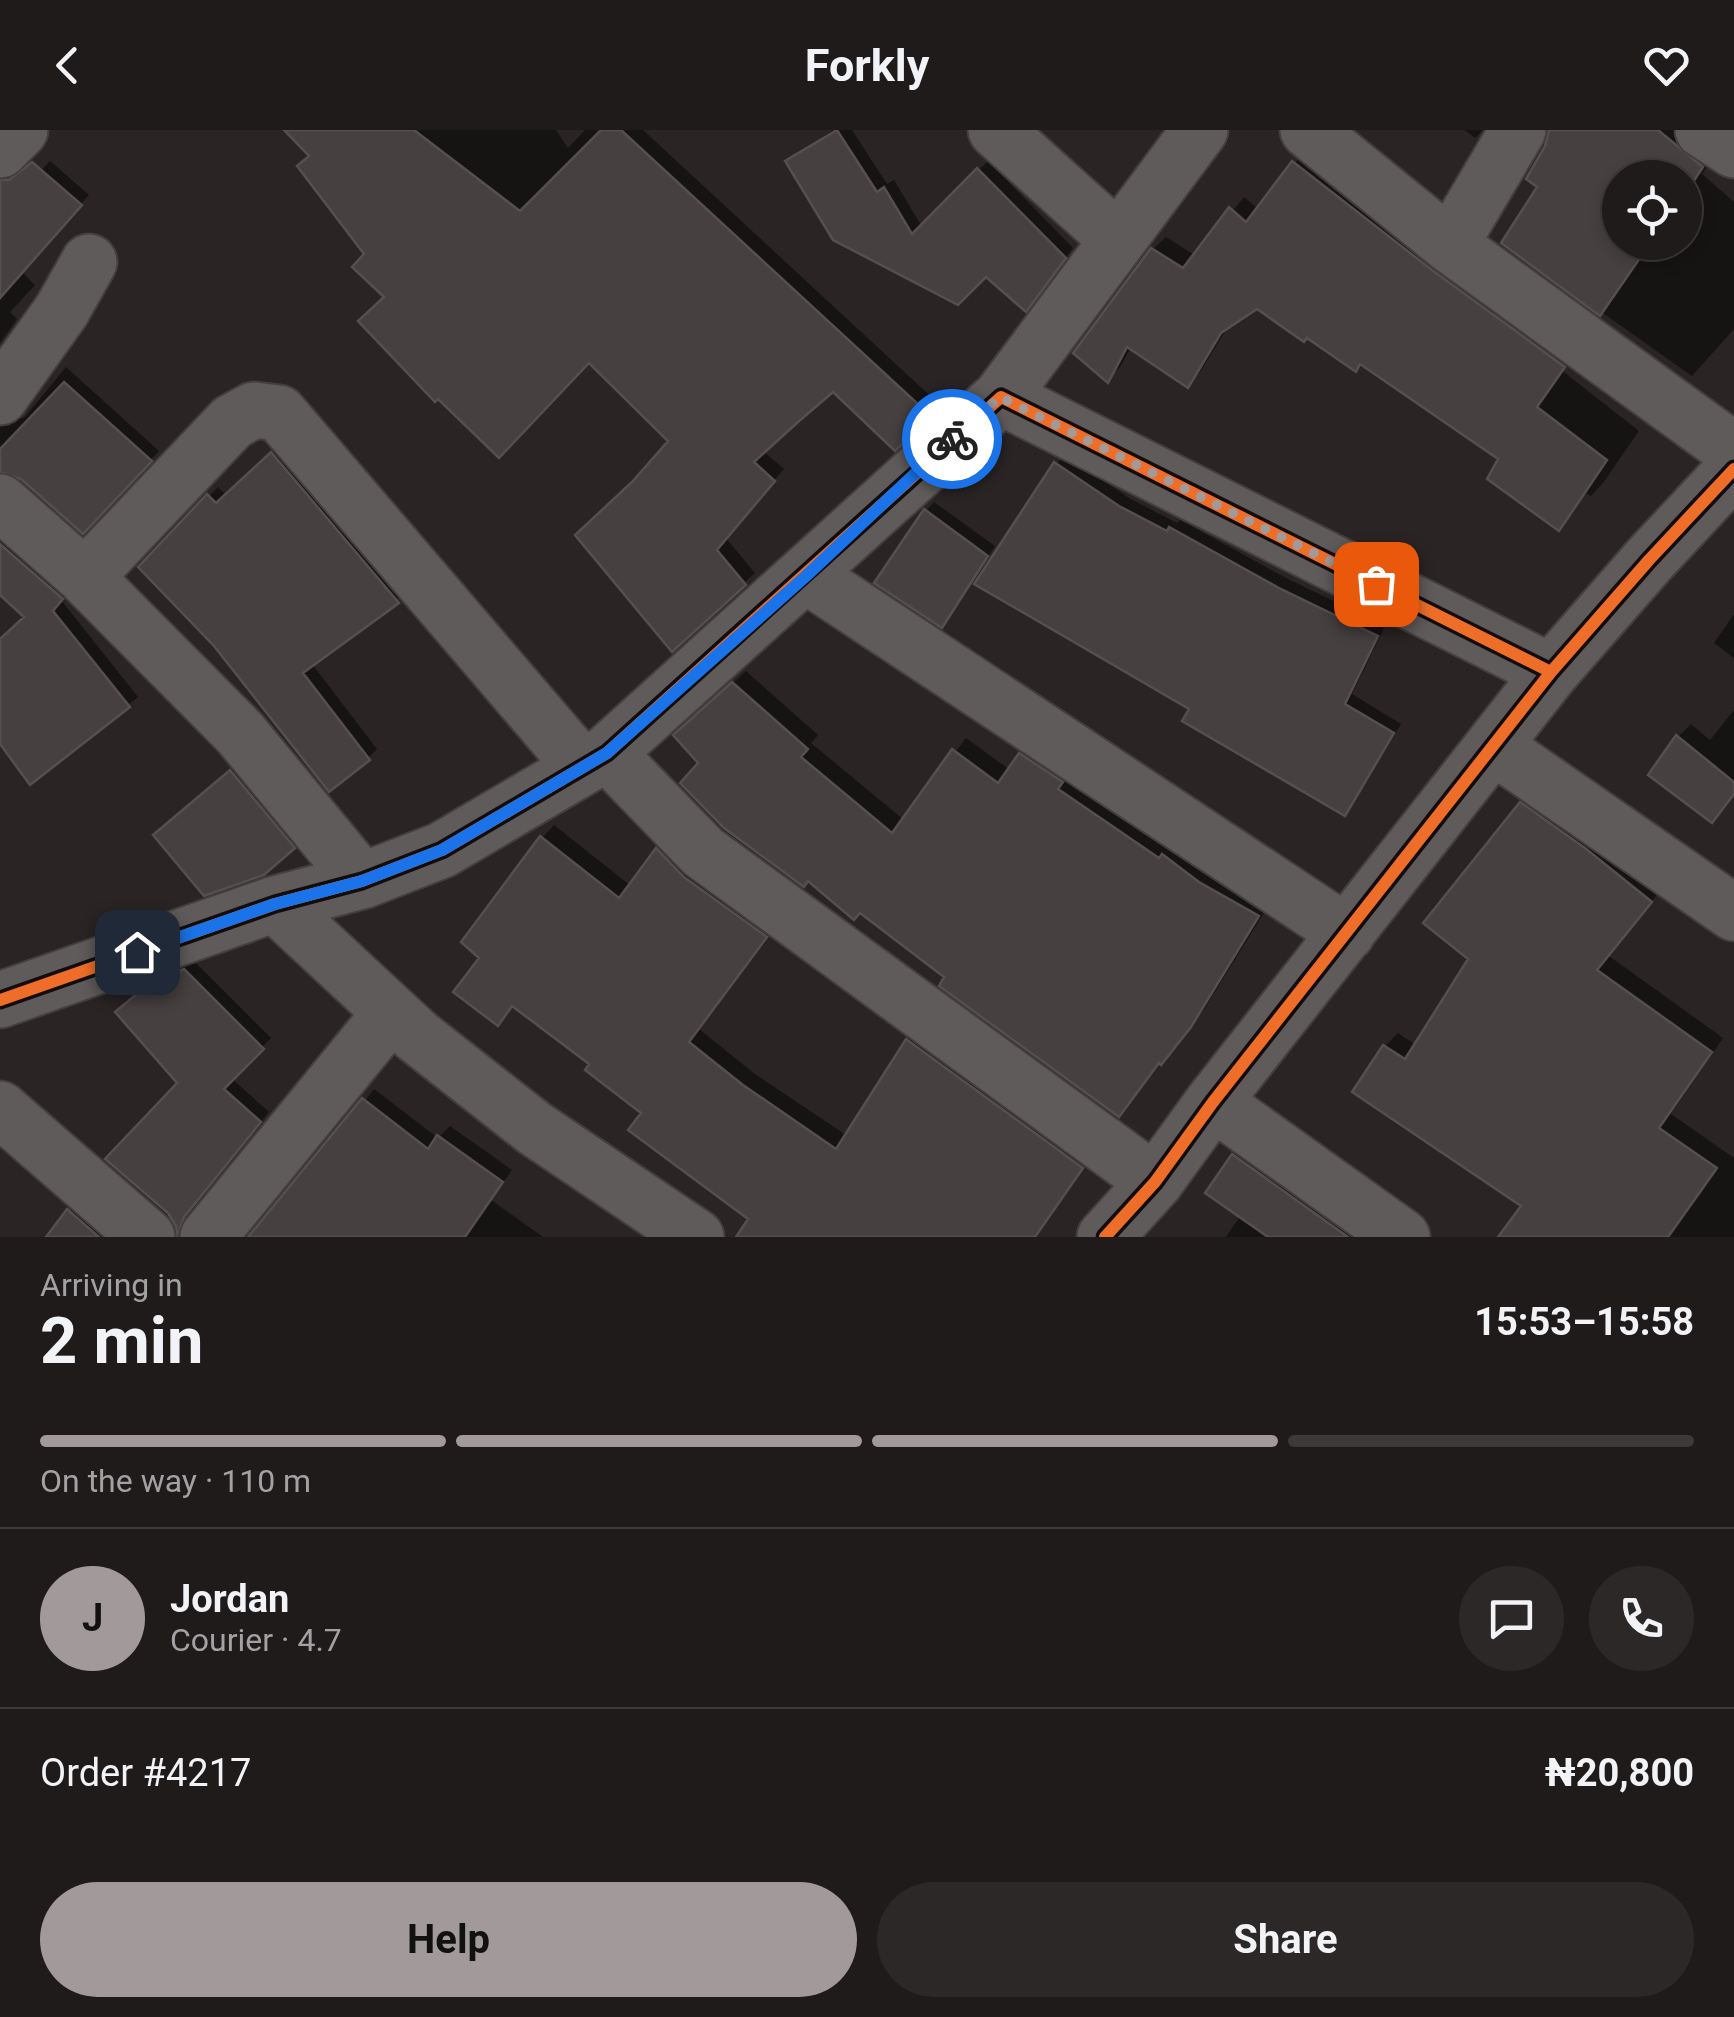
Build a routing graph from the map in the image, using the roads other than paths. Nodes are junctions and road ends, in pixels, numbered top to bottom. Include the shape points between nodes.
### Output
1 (20, 130) edge
2 (996, 130) edge
3 (1200, 130) edge
4 (1308, 130) edge
5 (1518, 130) edge
6 (1702, 130) edge
7 (0, 150) edge
8 (1734, 150) edge
9 (1117, 239) junction
10 (1450, 245) junction
11 (88, 262) dead end
12 (8, 367) edge
13 (1000, 397) junction
14 (1734, 451) edge
15 (1734, 469) edge
16 (0, 502) edge
17 (806, 576) junction
18 (85, 577) junction
19 (1552, 672) junction
20 (1494, 746) junction
21 (595, 760) junction
22 (362, 881) junction
23 (275, 904) junction
24 (1734, 913) edge
25 (1347, 932) junction
26 (0, 1000) edge
27 (391, 1013) junction
28 (1213, 1102) junction
29 (0, 1109) edge
30 (1155, 1182) junction
31 (147, 1237) edge
32 (208, 1237) edge
33 (696, 1237) edge
34 (1106, 1237) edge
35 (1402, 1237) edge

1 - 7 street
2 - 9 street
3 - 9 street
4 - 10 street
5 - 10 street
6 - 8 street
9 - 13 street
10 - 14 street
11 - 12 street via 62,310
13 - 17 street
13 - 19 street
15 - 19 street
16 - 18 street
17 - 21 street
17 - 25 street
18 - 21 street via 232,422 254,410 278,413
18 - 22 street via 240,732
19 - 20 street
20 - 24 street
20 - 25 street
21 - 22 street via 442,850
21 - 30 street via 703,852
22 - 23 street
23 - 26 street
23 - 27 street
25 - 28 street
27 - 32 street
27 - 33 street via 534,1128
28 - 30 street
28 - 35 street
29 - 31 street
30 - 34 street

